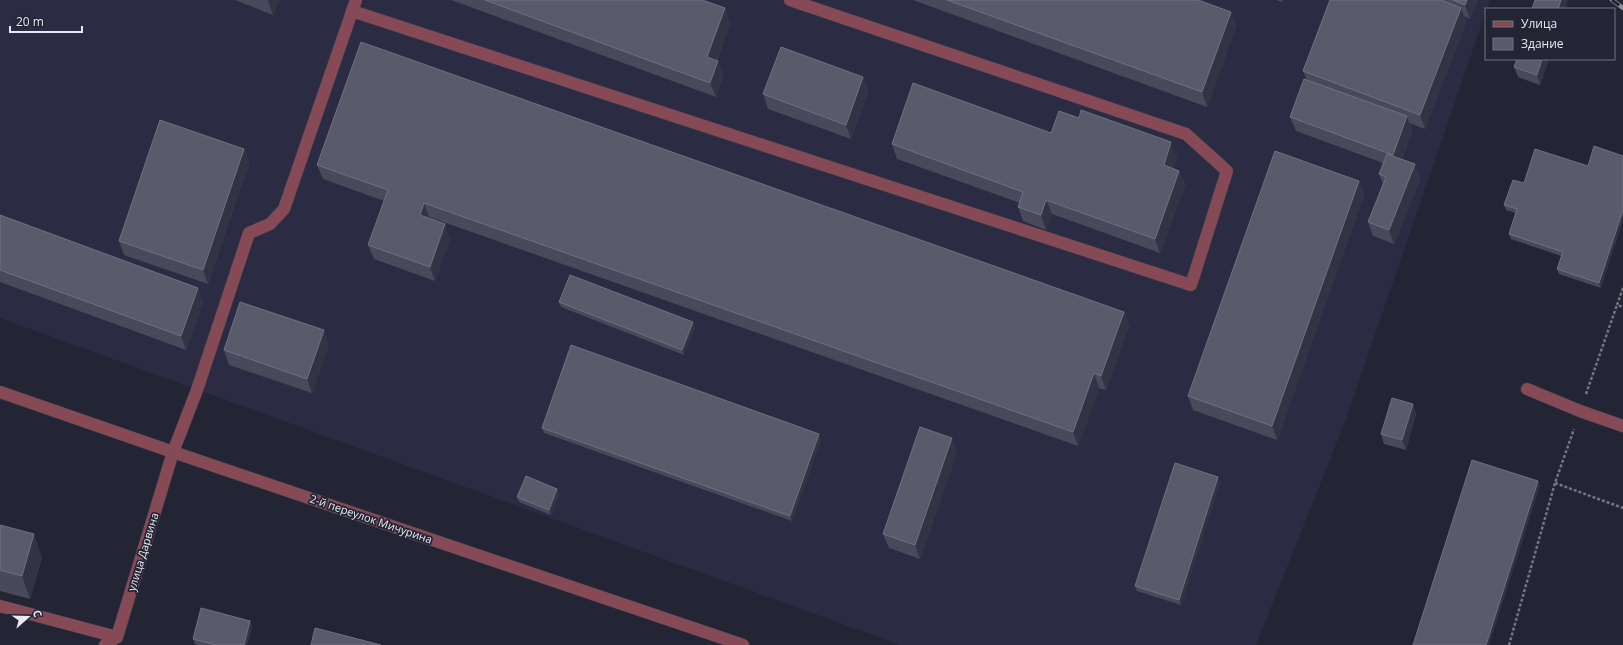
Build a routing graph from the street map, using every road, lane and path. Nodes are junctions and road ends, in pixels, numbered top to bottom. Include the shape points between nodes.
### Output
1 (790, 0) edge
2 (354, 6) edge
3 (1623, 288) edge
4 (1617, 306) junction
5 (1623, 308) edge
6 (1527, 389) dead end
7 (0, 392) edge
8 (1580, 411) junction
9 (1623, 426) edge
10 (173, 452) junction
11 (1555, 484) junction
12 (1623, 508) edge
13 (0, 606) edge
14 (117, 641) edge
15 (105, 645) edge
16 (743, 645) edge
17 (1509, 645) edge

1 - 2 street via 1186,134 1227,172 1191,285
2 - 10 street, улица Дарвина via 284,209 270,224 249,233 197,390
3 - 4 path
4 - 5 path
4 - 8 path
6 - 8 street
7 - 10 street, 2-й переулок Мичурина
8 - 9 street
8 - 11 path
10 - 14 street, улица Дарвина
10 - 16 street, 2-й переулок Мичурина
11 - 12 path
11 - 17 path
13 - 14 street
14 - 15 street

